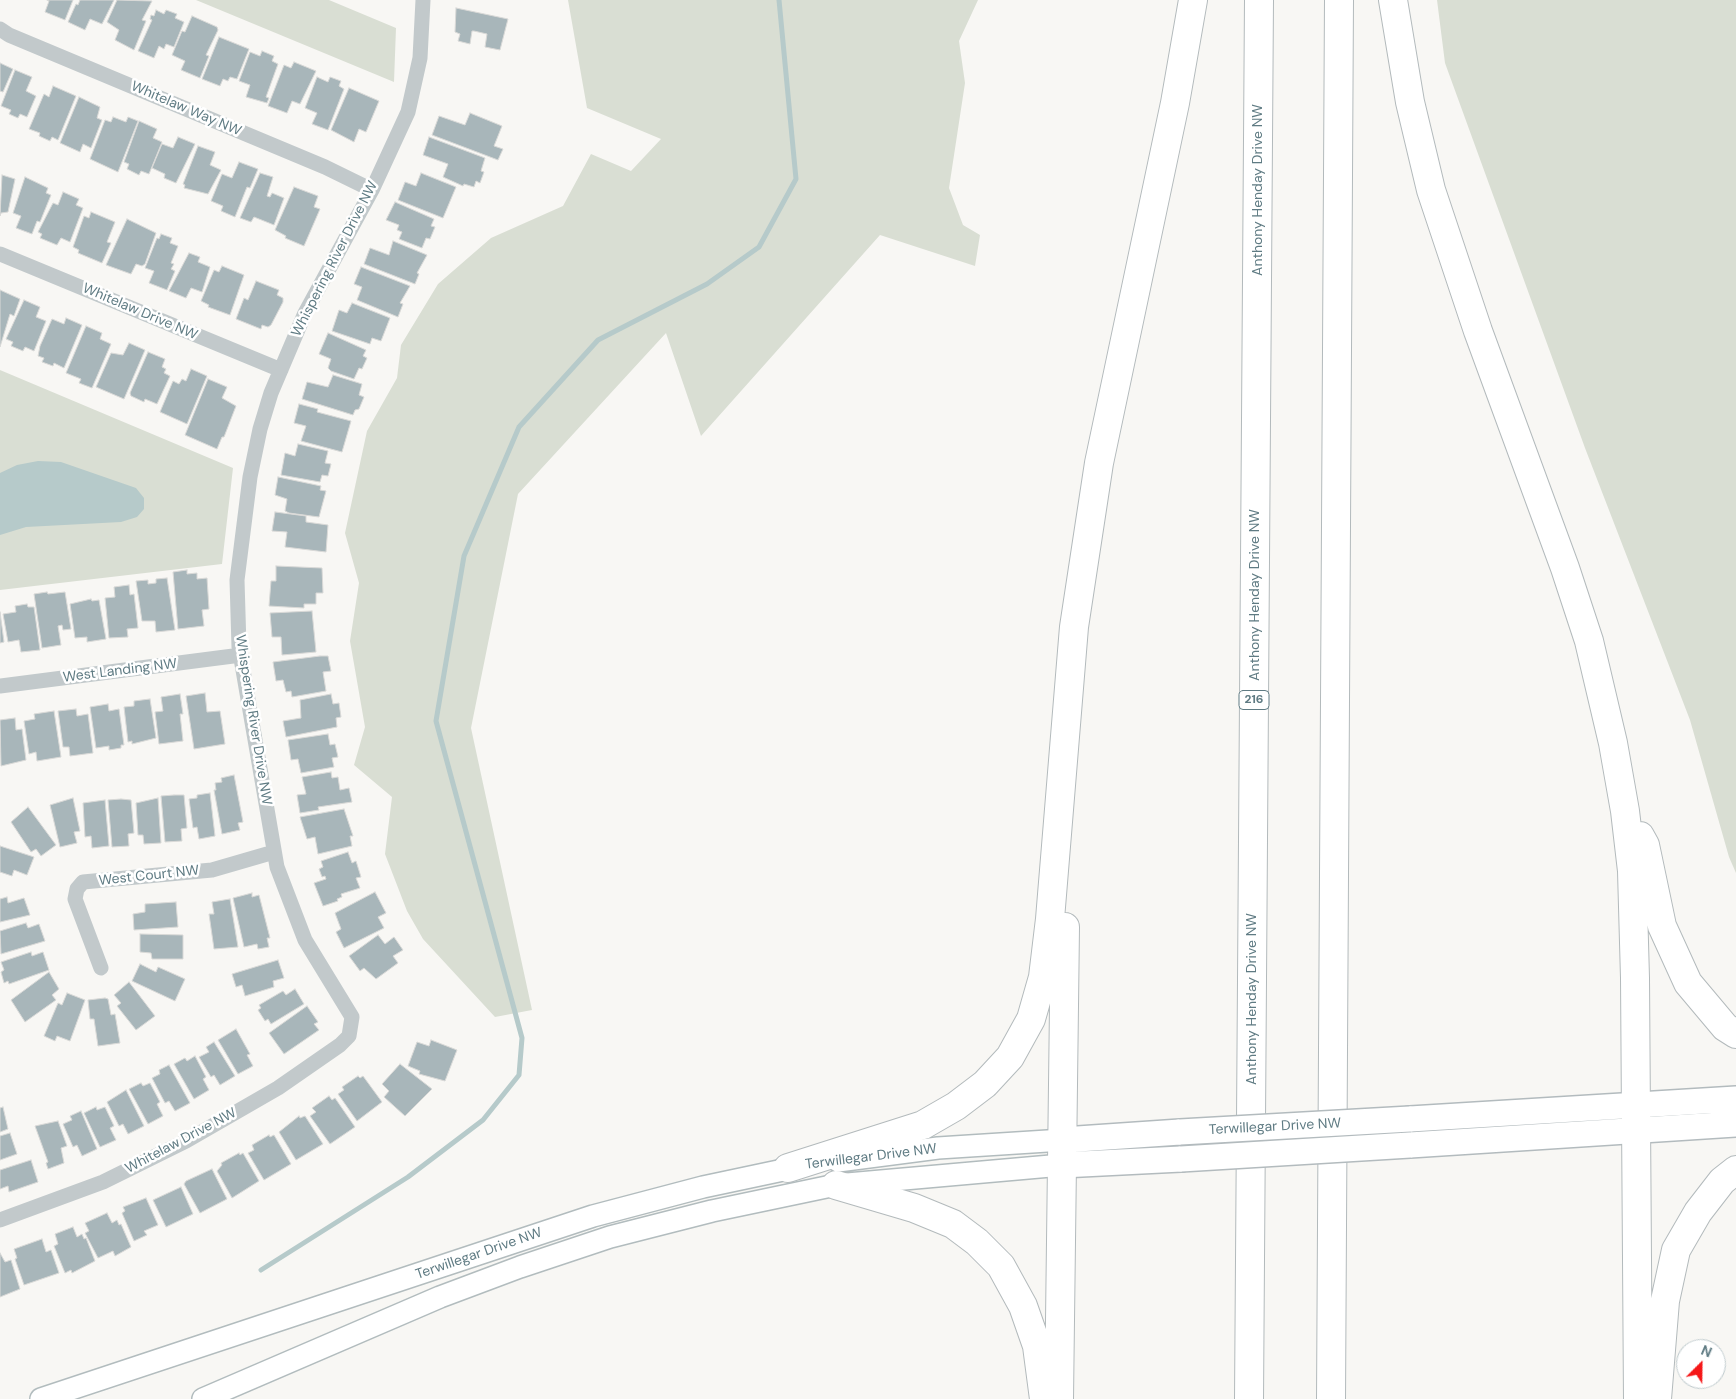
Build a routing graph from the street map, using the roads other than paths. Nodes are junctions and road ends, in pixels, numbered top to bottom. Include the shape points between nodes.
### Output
1 (423, 0) edge
2 (1193, 0) edge
3 (1259, 0) edge
4 (1339, 0) edge
5 (1393, 0) edge
6 (0, 29) edge
7 (372, 190) junction
8 (0, 254) edge
9 (281, 370) junction
10 (241, 656) junction
11 (0, 686) edge
12 (1066, 738) junction
13 (1625, 811) junction
14 (274, 852) junction
15 (100, 968) dead end
16 (1736, 1034) edge
17 (349, 1036) joint
18 (1736, 1099) edge
19 (1637, 1119) junction
20 (1736, 1124) edge
21 (1062, 1152) junction
22 (788, 1168) junction
23 (1736, 1170) edge
24 (836, 1185) junction
25 (0, 1220) edge
26 (41, 1399) edge
27 (203, 1399) edge
28 (1044, 1399) edge
29 (1059, 1399) edge
30 (1249, 1399) edge
31 (1331, 1399) edge
32 (1638, 1399) edge
33 (1657, 1399) edge

1 - 7 street, Whispering River Drive NW via 420,58 413,95
2 - 12 highway via 1175,103 1099,463 1074,627
3 - 30 highway, Anthony Henday Drive NW / 216
4 - 31 highway
5 - 13 highway via 1410,102 1431,190 1589,641
6 - 7 street, Whitelaw Way NW
7 - 9 street, Whispering River Drive NW via 305,313
8 - 9 street, Whitelaw Drive NW
9 - 10 street, Whispering River Drive NW via 260,429 250,478 237,580
10 - 11 street, West Landing NW
10 - 14 street, Whispering River Drive NW
12 - 21 highway
12 - 22 highway via 1043,977 1031,1019 1010,1057 985,1084 923,1125
13 - 16 highway via 1646,845 1662,926 1688,983 1725,1027
13 - 19 highway via 1632,871
14 - 15 street, West Court NW via 212,870 83,882 75,899
14 - 17 street, Whispering River Drive NW via 305,940 352,1017
17 - 25 street, Whitelaw Drive NW via 278,1088 186,1142 103,1182
18 - 19 main road, Terwillegar Drive NW
19 - 20 main road, Terwillegar Drive NW
19 - 21 main road, Terwillegar Drive NW, bridge via 1410,1119 1180,1132
19 - 21 main road, Terwillegar Drive NW, bridge via 1410,1145 1181,1159
19 - 32 highway
21 - 22 main road, Terwillegar Drive NW via 938,1148
21 - 24 main road, Terwillegar Drive NW
21 - 29 highway
22 - 26 main road, Terwillegar Drive NW via 593,1216
23 - 33 highway via 1722,1181 1704,1204 1676,1250 1665,1301
24 - 27 main road, Terwillegar Drive NW via 620,1234 520,1267 440,1297
24 - 28 highway via 914,1208 953,1224 1002,1266 1023,1306 1037,1346

